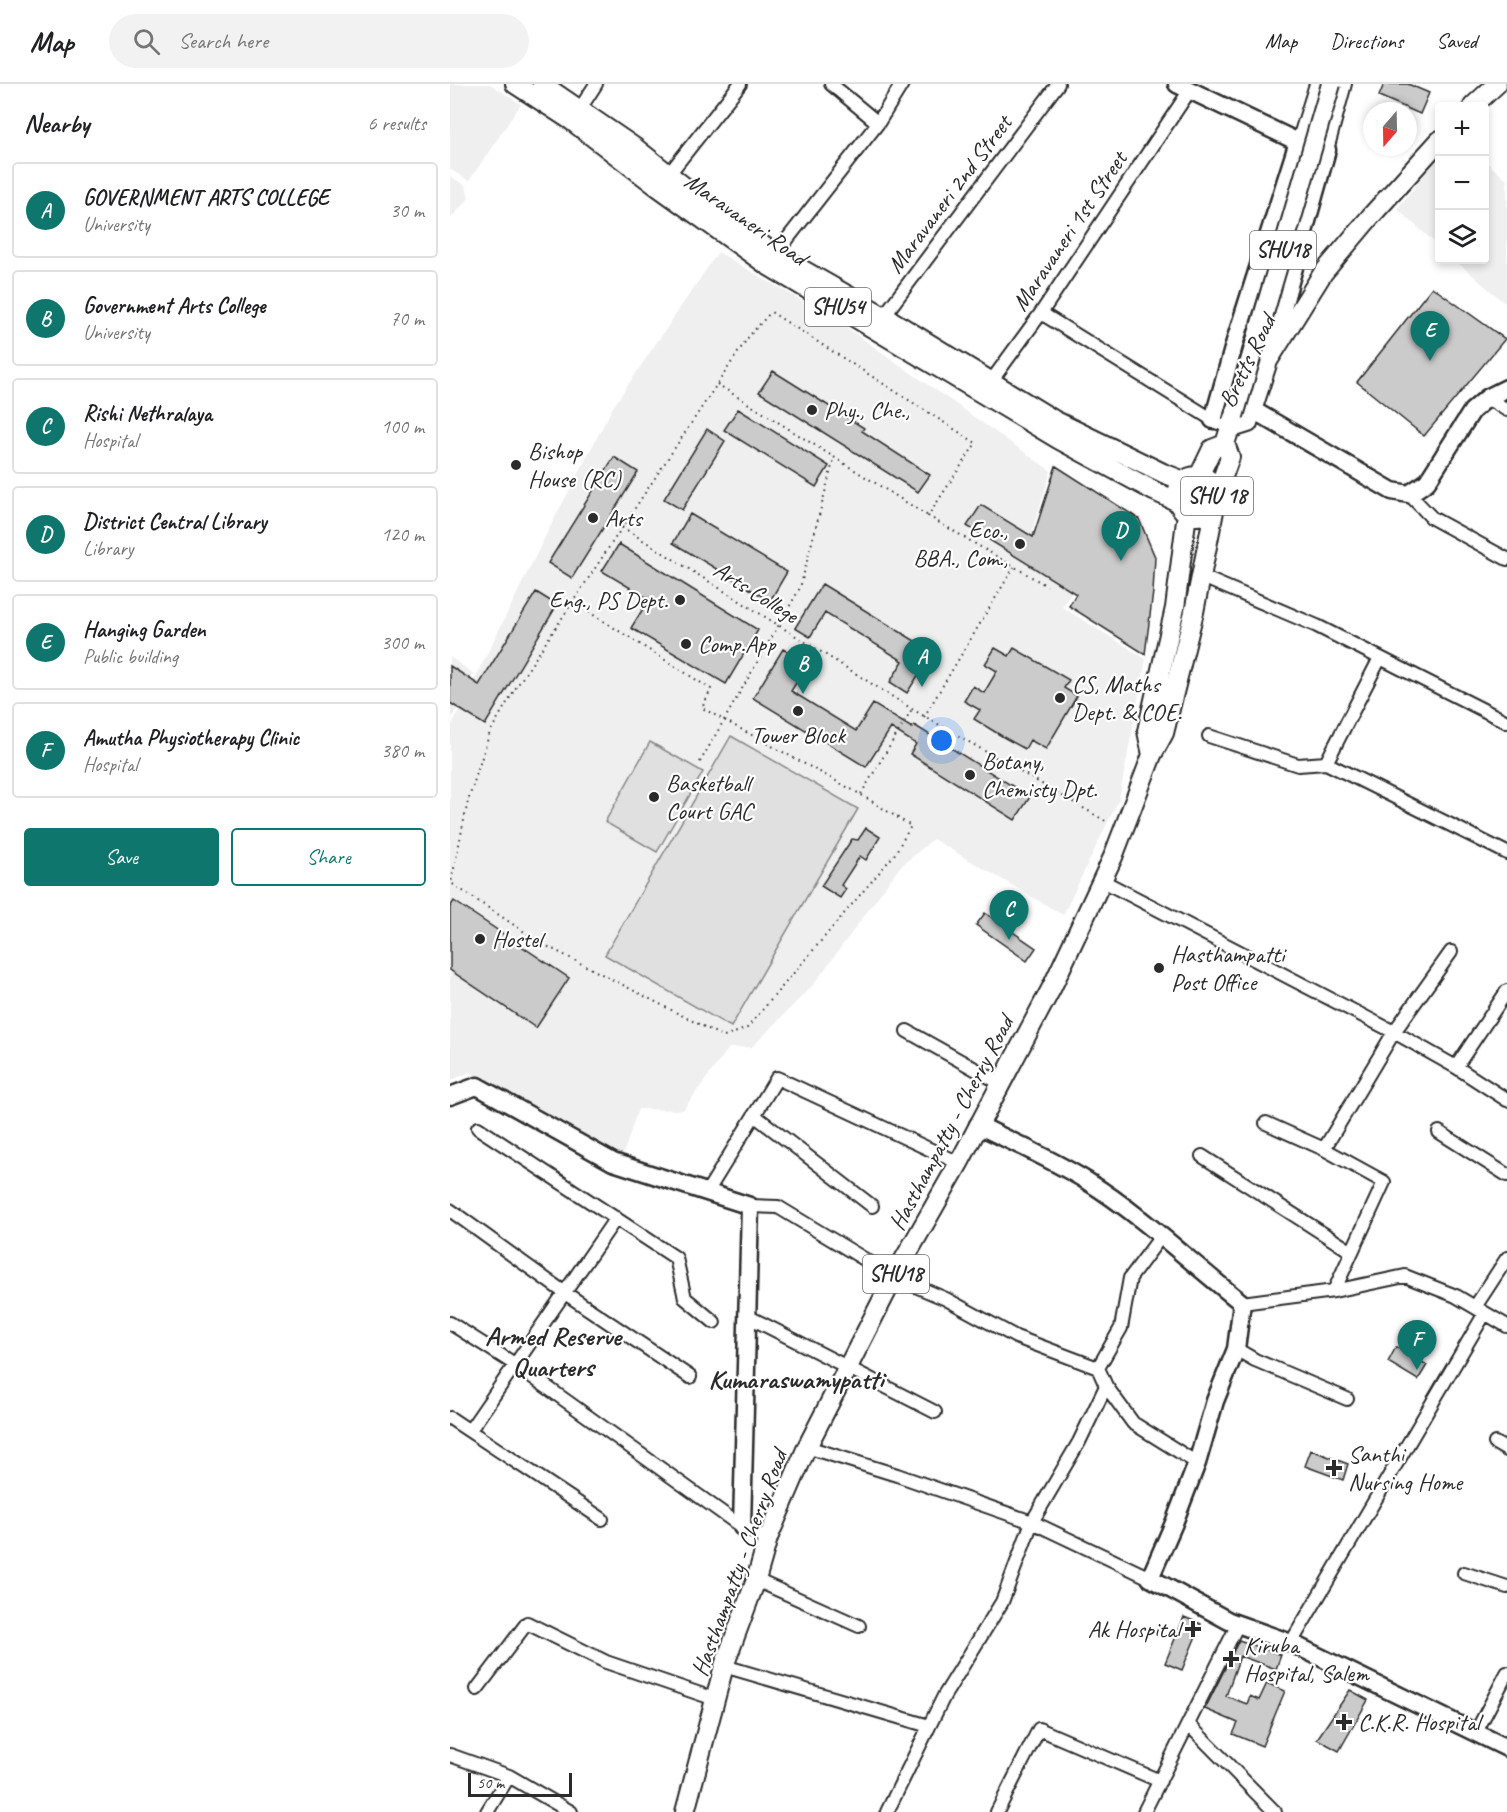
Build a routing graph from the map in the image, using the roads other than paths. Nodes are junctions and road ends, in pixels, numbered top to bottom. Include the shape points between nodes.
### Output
1 (515, 84) edge
2 (542, 84) edge
3 (596, 84) edge
4 (740, 84) edge
5 (831, 84) edge
6 (902, 84) edge
7 (1058, 84) edge
8 (1316, 84) edge
9 (1331, 84) edge
10 (1345, 84) edge
11 (1497, 84) edge
12 (1184, 87) edge
13 (1477, 102) edge
14 (576, 115) junction
15 (878, 123) junction
16 (1298, 142) junction
17 (1435, 145) edge
18 (1327, 150) junction
19 (664, 180) junction
20 (771, 260) junction
21 (1041, 313) junction
22 (879, 322) junction
23 (1268, 361) junction
24 (1507, 388) edge
25 (986, 389) junction
26 (1487, 398) junction
27 (1254, 410) junction
28 (1507, 410) edge
29 (1213, 420) junction
30 (1229, 430) junction
31 (1192, 478) junction
32 (1409, 494) junction
33 (1216, 499) junction
34 (1183, 507) junction
35 (1507, 559) edge
36 (1200, 576) junction
37 (1380, 658) junction
38 (1507, 722) edge
39 (1209, 736) dead end
40 (1152, 754) junction
41 (1326, 763) junction
42 (1507, 854) edge
43 (1101, 880) junction
44 (1451, 952) dead end
45 (1507, 991) edge
46 (907, 1031) dead end
47 (1394, 1032) junction
48 (1456, 1067) junction
49 (1000, 1083) junction
50 (450, 1096) edge
51 (1507, 1100) edge
52 (754, 1115) junction
53 (1266, 1123) dead end
54 (978, 1125) junction
55 (478, 1128) dead end
56 (1439, 1132) dead end
57 (1324, 1149) junction
58 (1202, 1156) dead end
59 (959, 1163) junction
60 (1507, 1175) edge
61 (707, 1192) junction
62 (750, 1206) junction
63 (872, 1206) dead end
64 (450, 1210) edge
65 (616, 1218) junction
66 (1162, 1235) junction
67 (1352, 1252) junction
68 (1507, 1258) edge
69 (894, 1277) junction
70 (1334, 1291) junction
71 (565, 1293) junction
72 (1242, 1303) junction
73 (1480, 1310) junction
74 (747, 1316) junction
75 (714, 1322) dead end
76 (450, 1323) edge
77 (1507, 1326) edge
78 (1236, 1349) junction
79 (516, 1365) junction
80 (848, 1368) junction
81 (1098, 1368) junction
82 (690, 1377) dead end
83 (1106, 1386) junction
84 (1347, 1399) dead end
85 (935, 1412) dead end
86 (450, 1418) edge
87 (470, 1430) junction
88 (1494, 1443) dead end
89 (807, 1447) junction
90 (1507, 1450) edge
91 (1197, 1463) junction
92 (602, 1519) dead end
93 (1032, 1522) junction
94 (742, 1527) junction
95 (768, 1538) junction
96 (1464, 1573) dead end
97 (1150, 1578) junction
98 (756, 1580) junction
99 (1507, 1587) edge
100 (1238, 1624) junction
101 (859, 1626) dead end
102 (1291, 1643) junction
103 (723, 1666) junction
104 (1507, 1673) edge
105 (477, 1689) dead end
106 (715, 1699) junction
107 (1188, 1724) junction
108 (929, 1726) junction
109 (1475, 1734) junction
110 (1507, 1748) edge
111 (450, 1755) edge
112 (509, 1776) junction
113 (1160, 1781) junction
114 (488, 1812) edge
115 (571, 1812) edge
116 (685, 1812) edge
117 (887, 1812) edge
118 (997, 1812) edge
119 (1144, 1812) edge
120 (1275, 1812) edge

1 - 14 main road, Maravaneri Road / SHU54
2 - 14 main road, Maravaneri Road / SHU54
3 - 14 street
4 - 19 street
5 - 15 street
6 - 15 street
7 - 22 street, Maravaneri 2nd Street
8 - 16 street
9 - 30 main road, SHU18, bridge
10 - 18 street
11 - 13 main road
12 - 16 street
12 - 21 street, Maravaneri 1st Street
14 - 19 main road, Maravaneri Road / SHU54
15 - 20 street
16 - 18 street
16 - 29 street
17 - 23 main road, Bretts Road via 1323,273
18 - 23 street
19 - 20 main road, Maravaneri Road / SHU54
20 - 22 main road, Maravaneri Road / SHU54
21 - 25 street, Maravaneri 1st Street
21 - 29 street
22 - 25 main road, Maravaneri Road / SHU54
23 - 27 main road, Bretts Road
24 - 26 street
25 - 31 main road, Maravaneri Road / SHU54 via 1162,473
25 - 34 main road, Maravaneri Road / SHU54
26 - 28 street
26 - 32 street via 1472,411 1427,482
27 - 30 main road, Bretts Road via 1248,423
27 - 32 street via 1392,491
29 - 30 street
30 - 31 main road, SHU18
30 - 33 main road via 1230,457
31 - 33 main road, SHU 18 via 1211,481
31 - 34 main road, SHU 18 via 1178,489
32 - 35 street via 1432,518
33 - 34 main road, SHU 18 via 1206,514 1193,515
33 - 36 main road
34 - 40 main road, Hasthampatty - Cherry Road / SHU18 via 1175,608 1147,731
36 - 37 street via 1317,626
36 - 40 main road via 1164,733
37 - 38 street
37 - 41 street
39 - 41 street via 1298,765
40 - 43 main road, Hasthampatty - Cherry Road / SHU18
41 - 42 street
43 - 47 street
43 - 49 main road, Hasthampatty - Cherry Road / SHU18 via 1052,987
44 - 47 street
45 - 48 street
46 - 49 street
47 - 48 street
47 - 57 street
48 - 51 street
49 - 54 main road, Hasthampatty - Cherry Road / SHU18
50 - 61 street via 477,1086 613,1162
52 - 59 street via 777,1078
52 - 61 street
52 - 63 street
53 - 57 street
54 - 59 main road, Hasthampatty - Cherry Road / SHU18
54 - 66 street via 1088,1182
55 - 65 street
56 - 60 street
57 - 67 street via 1384,1182
58 - 67 street
59 - 69 main road, Hasthampatty - Cherry Road / SHU18
61 - 62 street
62 - 69 street via 778,1207
62 - 74 street
64 - 71 street
65 - 71 street
65 - 75 street via 676,1258 685,1298
66 - 72 street
66 - 81 street via 1130,1278 1121,1328
67 - 70 street
68 - 73 street
69 - 80 main road, Hasthampatty - Cherry Road / SHU18
69 - 81 street via 946,1299 1016,1337
70 - 72 street
70 - 73 street via 1405,1276
71 - 79 street
71 - 82 street
72 - 78 street
73 - 77 street
73 - 102 street
74 - 80 street
74 - 94 street
76 - 79 street
78 - 84 street
78 - 91 street via 1215,1401
79 - 87 street
79 - 94 street
80 - 85 street
80 - 89 main road, Hasthampatty - Cherry Road / SHU18
81 - 83 street
83 - 91 street via 1133,1423
83 - 93 street via 1079,1442
86 - 87 street
87 - 92 street
88 - 90 street
89 - 93 street
89 - 95 main road, Hasthampatty - Cherry Road / SHU18
91 - 97 street
93 - 97 street
93 - 108 street via 1002,1602
94 - 95 street
95 - 98 main road, Hasthampatty - Cherry Road / SHU18
96 - 99 street
97 - 100 street
98 - 101 street
98 - 103 main road, Hasthampatty - Cherry Road / SHU18
100 - 102 street
100 - 107 street
102 - 109 street
103 - 106 main road, Hasthampatty - Cherry Road / SHU18
103 - 108 street
104 - 109 street
105 - 106 street via 527,1623 606,1662
106 - 116 main road, Hasthampatty - Cherry Road / SHU18
107 - 113 street
107 - 120 street
108 - 117 street
109 - 110 street
111 - 112 street
112 - 114 street
112 - 115 street
113 - 118 street via 1039,1729
113 - 119 street

